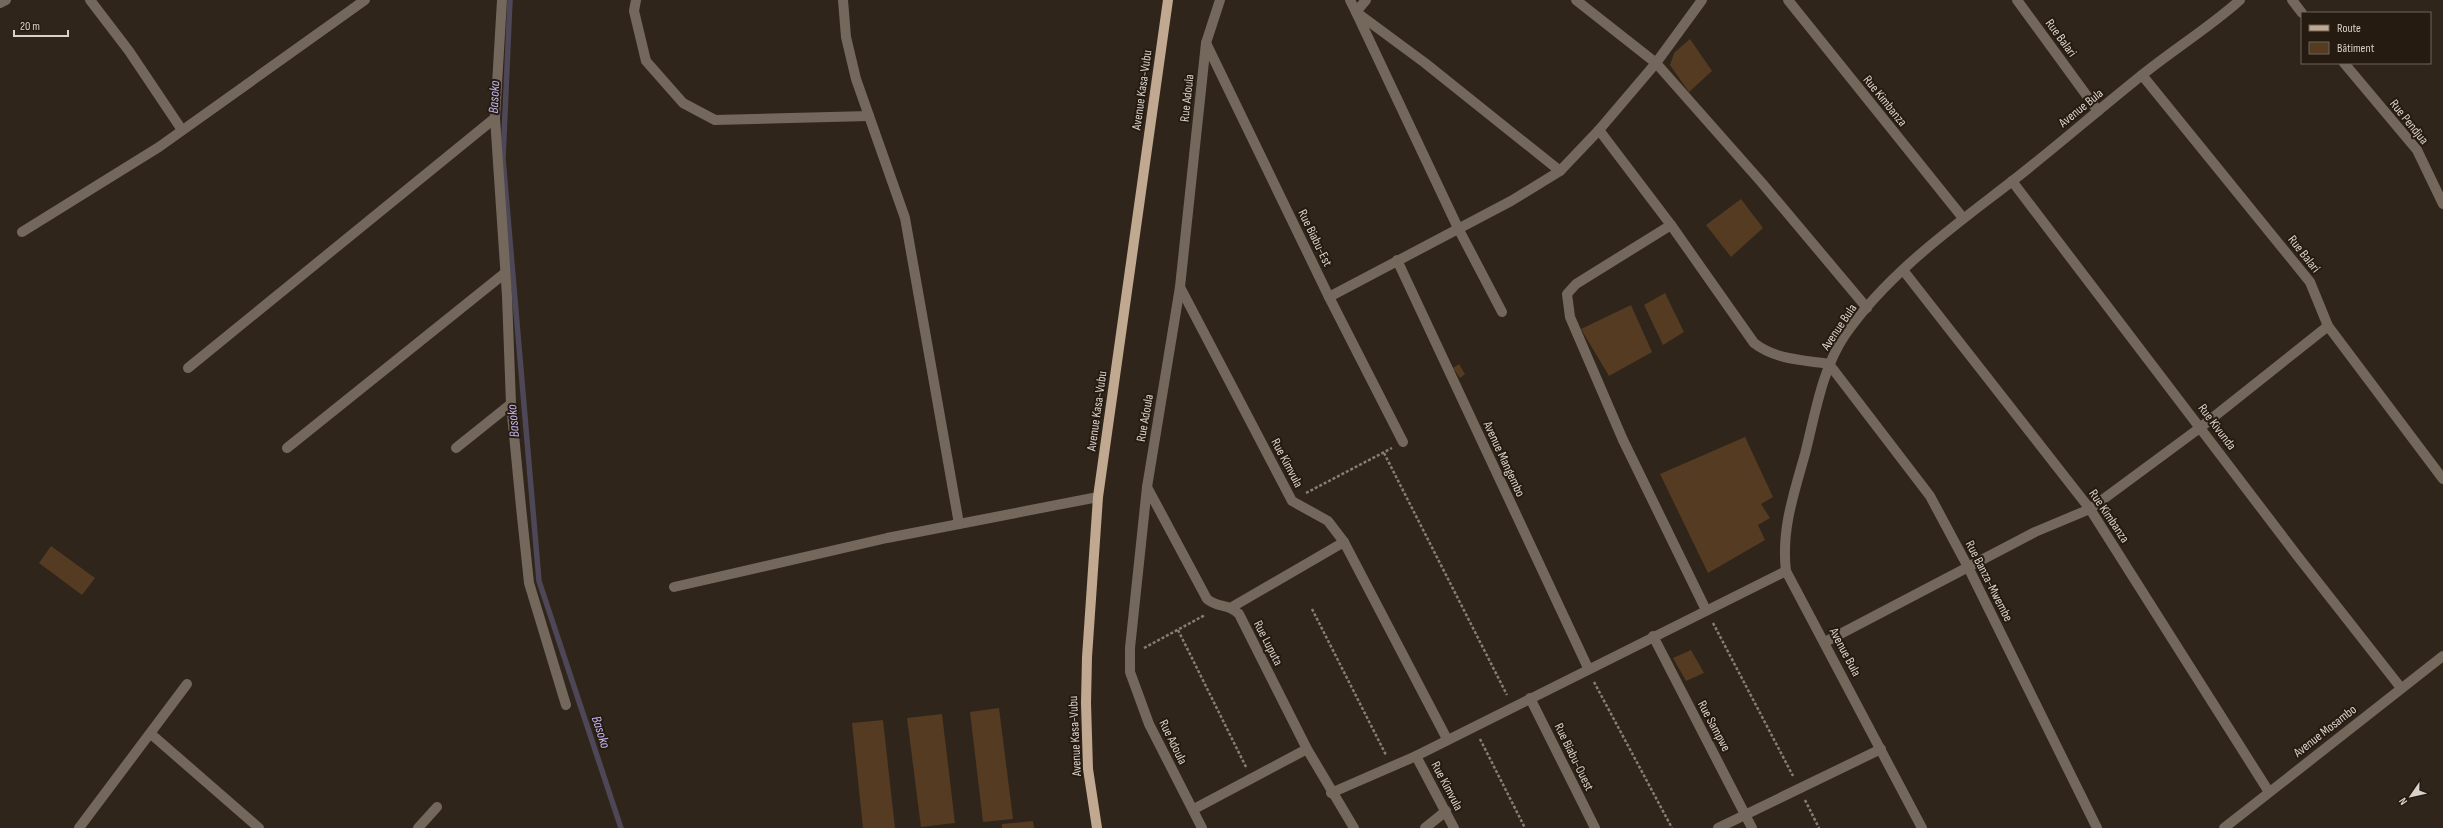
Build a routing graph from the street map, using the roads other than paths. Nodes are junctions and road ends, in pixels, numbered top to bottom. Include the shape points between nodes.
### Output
1 (6, 0) edge
2 (90, 0) edge
3 (365, 0) edge
4 (502, 0) edge
5 (636, 0) edge
6 (843, 0) edge
7 (1168, 0) edge
8 (1220, 0) edge
9 (1350, 0) edge
10 (1366, 0) edge
11 (1576, 0) edge
12 (1702, 0) edge
13 (1788, 0) edge
14 (2017, 0) edge
15 (2292, 0) edge
16 (2237, 1) edge
17 (0, 3) edge
18 (1356, 12) junction
19 (2301, 12) edge
20 (1206, 43) junction
21 (1656, 63) junction
22 (2345, 64) edge
23 (2142, 75) junction
24 (2098, 111) junction
25 (869, 116) junction
26 (494, 118) junction
27 (182, 130) junction
28 (1599, 130) junction
29 (1560, 171) junction
30 (2012, 181) junction
31 (2443, 204) edge
32 (1963, 218) junction
33 (1671, 225) junction
34 (1458, 228) junction
35 (22, 232) dead end
36 (1397, 260) junction
37 (1903, 270) junction
38 (505, 273) junction
39 (1180, 287) junction
40 (1329, 297) junction
41 (1867, 308) junction
42 (1502, 312) dead end
43 (2328, 326) junction
44 (1829, 364) junction
45 (188, 368) dead end
46 (512, 404) junction
47 (2201, 427) junction
48 (1403, 442) road end
49 (287, 448) dead end
50 (456, 448) dead end
51 (2443, 479) edge
52 (1147, 486) junction
53 (1098, 496) junction
54 (2090, 509) junction
55 (959, 524) junction
56 (1344, 542) junction
57 (1968, 566) junction
58 (1786, 571) junction
59 (674, 587) dead end
60 (1227, 606) junction
61 (1706, 610) junction
62 (1653, 636) junction
63 (1825, 642) junction
64 (2443, 656) edge
65 (1588, 668) junction
66 (187, 684) dead end
67 (2401, 688) junction
68 (1530, 698) junction
69 (566, 706) dead end
70 (150, 734) junction
71 (1447, 739) junction
72 (1307, 749) junction
73 (1882, 749) junction
74 (1416, 756) junction
75 (1331, 792) junction
76 (2269, 792) junction
77 (437, 807) dead end
78 (1194, 809) junction
79 (1446, 811) junction
80 (1746, 815) junction
81 (79, 828) edge
82 (259, 828) edge
83 (418, 828) edge
84 (1097, 828) edge
85 (1202, 828) edge
86 (1354, 828) edge
87 (1426, 828) edge
88 (1454, 828) edge
89 (1595, 828) edge
90 (1718, 828) edge
91 (1752, 828) edge
92 (1922, 828) edge
93 (2097, 828) edge
94 (2224, 828) edge

1 - 17 street
2 - 27 street via 129,51
3 - 27 street
4 - 26 street
5 - 25 street via 634,11 646,61 683,103 715,120
6 - 25 street via 846,37 856,79
7 - 53 main road, Avenue Kasa-Vubu
8 - 20 street, Rue Adoula
9 - 18 street
10 - 18 street
11 - 21 street
12 - 21 street
13 - 32 street, Rue Kimbanza
14 - 24 street, Rue Balari
15 - 19 street
16 - 23 street, Avenue Bula
18 - 29 street via 1425,63
18 - 34 street
20 - 39 street, Rue Adoula
20 - 40 street, Rue Biabu-Est
21 - 28 street
21 - 41 street via 1762,183
22 - 31 street, Rue Pendjua via 2417,150
23 - 24 street, Avenue Bula
23 - 43 street, Rue Balari via 2310,282
24 - 30 street, Avenue Bula
25 - 55 street via 905,218
26 - 38 street
26 - 45 street
27 - 35 street
28 - 29 street
28 - 33 street
29 - 34 street via 1511,201
30 - 32 street, Avenue Bula
30 - 47 street, Rue Kivunda
32 - 37 street, Avenue Bula
33 - 44 street via 1754,343 1765,352 1779,357
33 - 61 street via 1576,284 1567,294 1570,317 1622,440
34 - 36 street
34 - 42 street
36 - 40 street
36 - 65 street, Avenue Mangembo
37 - 41 street, Avenue Bula
37 - 54 street, Rue Kimbanza
38 - 46 street
38 - 49 street
39 - 52 street, Rue Adoula
39 - 56 street, Rue Kimvula via 1292,501 1328,520
40 - 48 street, Rue Biabu-Est
41 - 44 street, Avenue Bula via 1845,335
43 - 47 street
43 - 51 street, Rue Balari
44 - 57 street, Rue Banza-Mwembe via 1930,496
44 - 58 street, Avenue Bula via 1783,542
46 - 50 street
46 - 69 street via 529,583
47 - 54 street
47 - 67 street, Rue Kivunda
52 - 60 street, Rue Luputa via 1207,599 1215,606
52 - 78 street, Rue Adoula via 1130,648 1130,672 1149,724
53 - 55 street
53 - 84 main road, Avenue Kasa-Vubu via 1086,657 1088,769
54 - 57 street via 2035,532
54 - 76 street, Rue Kimbanza
55 - 59 street
56 - 60 street
56 - 71 street, Rue Kimvula
57 - 63 street
57 - 93 street, Rue Banza-Mwembe
58 - 61 street
58 - 63 street, Avenue Bula
60 - 72 street, Rue Luputa via 1240,614
61 - 62 street
62 - 65 street
62 - 80 street, Rue Sampwe
63 - 73 street, Avenue Bula
64 - 67 street, Avenue Mosambo
65 - 68 street
66 - 70 street
67 - 76 street, Avenue Mosambo
68 - 71 street
68 - 89 street, Rue Biabu-Ouest
70 - 81 street
70 - 82 street
71 - 74 street
72 - 75 street, Rue Luputa
72 - 78 street
73 - 80 street
73 - 92 street, Avenue Bula
74 - 75 street
74 - 79 street, Rue Kimvula
75 - 86 street, Rue Luputa
76 - 94 street, Avenue Mosambo
77 - 83 street
78 - 85 street, Rue Adoula
79 - 87 street
79 - 88 street, Rue Kimvula
80 - 90 street
80 - 91 street, Rue Sampwe

